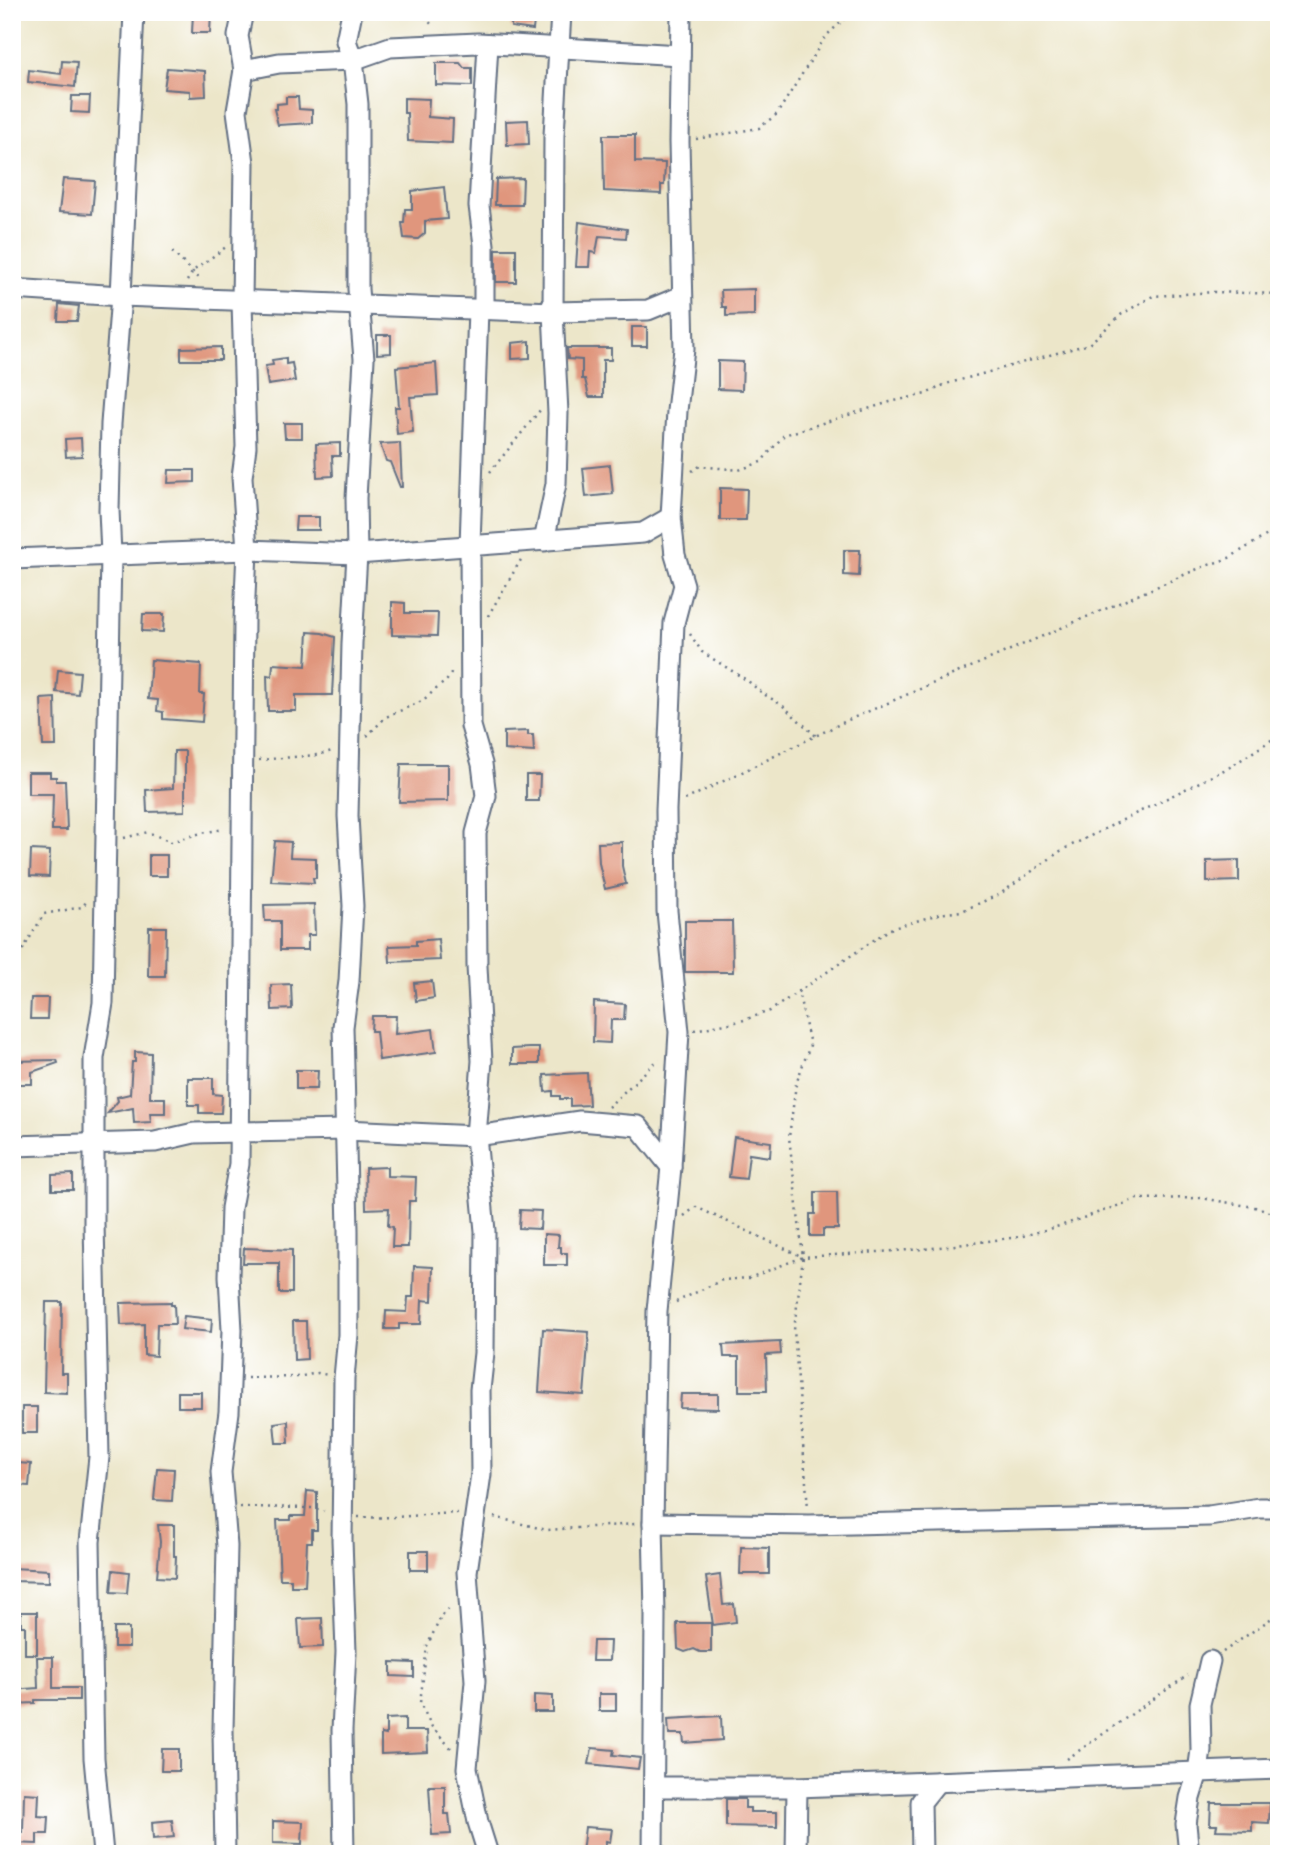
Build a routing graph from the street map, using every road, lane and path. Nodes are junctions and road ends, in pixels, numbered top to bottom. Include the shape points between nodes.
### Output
1 (134, 12) edge
2 (243, 12) edge
3 (352, 12) edge
4 (447, 12) edge
5 (488, 12) edge
6 (561, 12) edge
7 (681, 12) edge
8 (852, 12) edge
9 (488, 44) junction
10 (559, 48) junction
11 (680, 55) junction
12 (353, 60) junction
13 (244, 70) junction
14 (678, 142) junction
15 (243, 234) junction
16 (172, 252) dead end
17 (193, 271) junction
18 (12, 289) edge
19 (1279, 294) edge
20 (121, 296) junction
21 (682, 296) junction
22 (176, 299) junction
23 (215, 300) junction
24 (242, 301) junction
25 (360, 304) junction
26 (481, 310) junction
27 (553, 312) junction
28 (557, 392) junction
29 (489, 472) dead end
30 (674, 482) junction
31 (671, 517) junction
32 (1279, 528) edge
33 (544, 541) junction
34 (470, 545) junction
35 (247, 550) junction
36 (111, 554) junction
37 (357, 554) junction
38 (12, 559) edge
39 (676, 614) junction
40 (471, 644) junction
41 (453, 671) dead end
42 (1279, 735) edge
43 (816, 736) junction
44 (350, 745) junction
45 (242, 760) junction
46 (666, 810) junction
47 (798, 990) junction
48 (679, 1032) junction
49 (580, 1122) junction
50 (345, 1130) junction
51 (238, 1133) junction
52 (476, 1136) junction
53 (94, 1144) junction
54 (12, 1146) edge
55 (671, 1167) junction
56 (1279, 1216) edge
57 (665, 1231) junction
58 (803, 1256) junction
59 (657, 1311) junction
60 (230, 1378) junction
61 (344, 1378) junction
62 (224, 1507) junction
63 (1279, 1508) edge
64 (475, 1513) junction
65 (342, 1516) junction
66 (653, 1523) junction
67 (810, 1525) junction
68 (469, 1593) junction
69 (1279, 1613) edge
70 (1210, 1661) joint
71 (1187, 1676) dead end
72 (1064, 1761) dead end
73 (467, 1768) junction
74 (1279, 1769) edge
75 (1198, 1772) junction
76 (937, 1782) junction
77 (905, 1783) junction
78 (654, 1787) junction
79 (797, 1787) junction
80 (921, 1802) junction
81 (103, 1854) edge
82 (225, 1854) edge
83 (344, 1854) edge
84 (488, 1854) edge
85 (653, 1854) edge
86 (796, 1854) edge
87 (922, 1854) edge
88 (1189, 1854) edge

1 - 20 street
2 - 13 street via 238,36
3 - 12 street via 346,41
4 - 5 path via 462,17
6 - 10 street
7 - 11 street
8 - 14 path via 827,36 777,114 759,128
9 - 10 street
9 - 12 street via 390,47
9 - 26 street via 479,206 484,245
10 - 11 street
10 - 27 street
11 - 14 street
12 - 13 street via 279,63
12 - 25 street via 358,104
13 - 15 street via 237,111 244,163
14 - 21 street
15 - 17 path
15 - 24 street
16 - 17 path
17 - 22 path
17 - 23 path
18 - 20 street
19 - 30 path via 1153,296 1122,314 1089,344 784,435 761,462 739,470 700,466
20 - 22 street
20 - 36 street via 111,424
21 - 27 street via 648,310
21 - 30 street via 684,349
22 - 23 street
23 - 24 street
24 - 25 street
24 - 35 street via 246,421 242,477
25 - 26 street
25 - 37 street via 364,359
26 - 27 street
26 - 34 street
27 - 28 street
28 - 29 path
28 - 33 street via 555,484
30 - 31 street
31 - 33 street via 643,533
31 - 39 street via 684,585
32 - 43 path via 1229,558
33 - 34 street
33 - 40 path via 523,556
34 - 37 street
34 - 40 street
35 - 36 street
35 - 37 street
35 - 45 street
36 - 38 street
36 - 53 street via 103,1003 94,1058
37 - 44 street
39 - 43 path via 702,652 782,705
39 - 46 street
40 - 52 street via 471,726 486,796 476,833 482,1061
41 - 44 path via 422,701 386,717 369,736
42 - 47 path via 1230,767 1062,850 1000,894 962,911 890,929
43 - 46 path
44 - 45 path via 317,755
44 - 50 street via 353,906 343,1027
45 - 51 street
46 - 48 street via 667,911
47 - 48 path via 770,1011
47 - 58 path via 810,1045 796,1084 789,1137
48 - 49 path via 657,1062 600,1115
48 - 55 street
49 - 52 street
49 - 55 street via 638,1126
50 - 51 street
50 - 52 street
50 - 61 street via 348,1335
51 - 53 street
51 - 60 street via 231,1222
52 - 64 street via 485,1231 481,1474
53 - 54 street
53 - 81 street via 99,1457 90,1542 94,1758
55 - 57 street
56 - 58 path via 1260,1208 1201,1198 1137,1199 1018,1237 924,1249
57 - 58 path via 696,1207
57 - 59 street
58 - 59 path via 749,1278 722,1280
58 - 67 path via 794,1330
59 - 66 street
60 - 61 path via 318,1373
60 - 62 street via 221,1472
61 - 65 street
62 - 65 path via 312,1508
62 - 82 street
63 - 67 street via 1209,1516
64 - 65 path
64 - 66 path via 547,1530
64 - 68 street via 467,1572
65 - 83 street
66 - 67 street
66 - 78 street
68 - 73 street via 475,1681
68 - 73 path via 442,1615 427,1646 419,1703 432,1727
69 - 70 path
70 - 75 street via 1200,1704
71 - 72 path
73 - 84 street
74 - 75 street
75 - 76 street
75 - 88 street via 1186,1824
76 - 77 street
76 - 80 street
77 - 79 street
77 - 80 street
78 - 79 street
78 - 85 street
79 - 86 street
80 - 87 street

